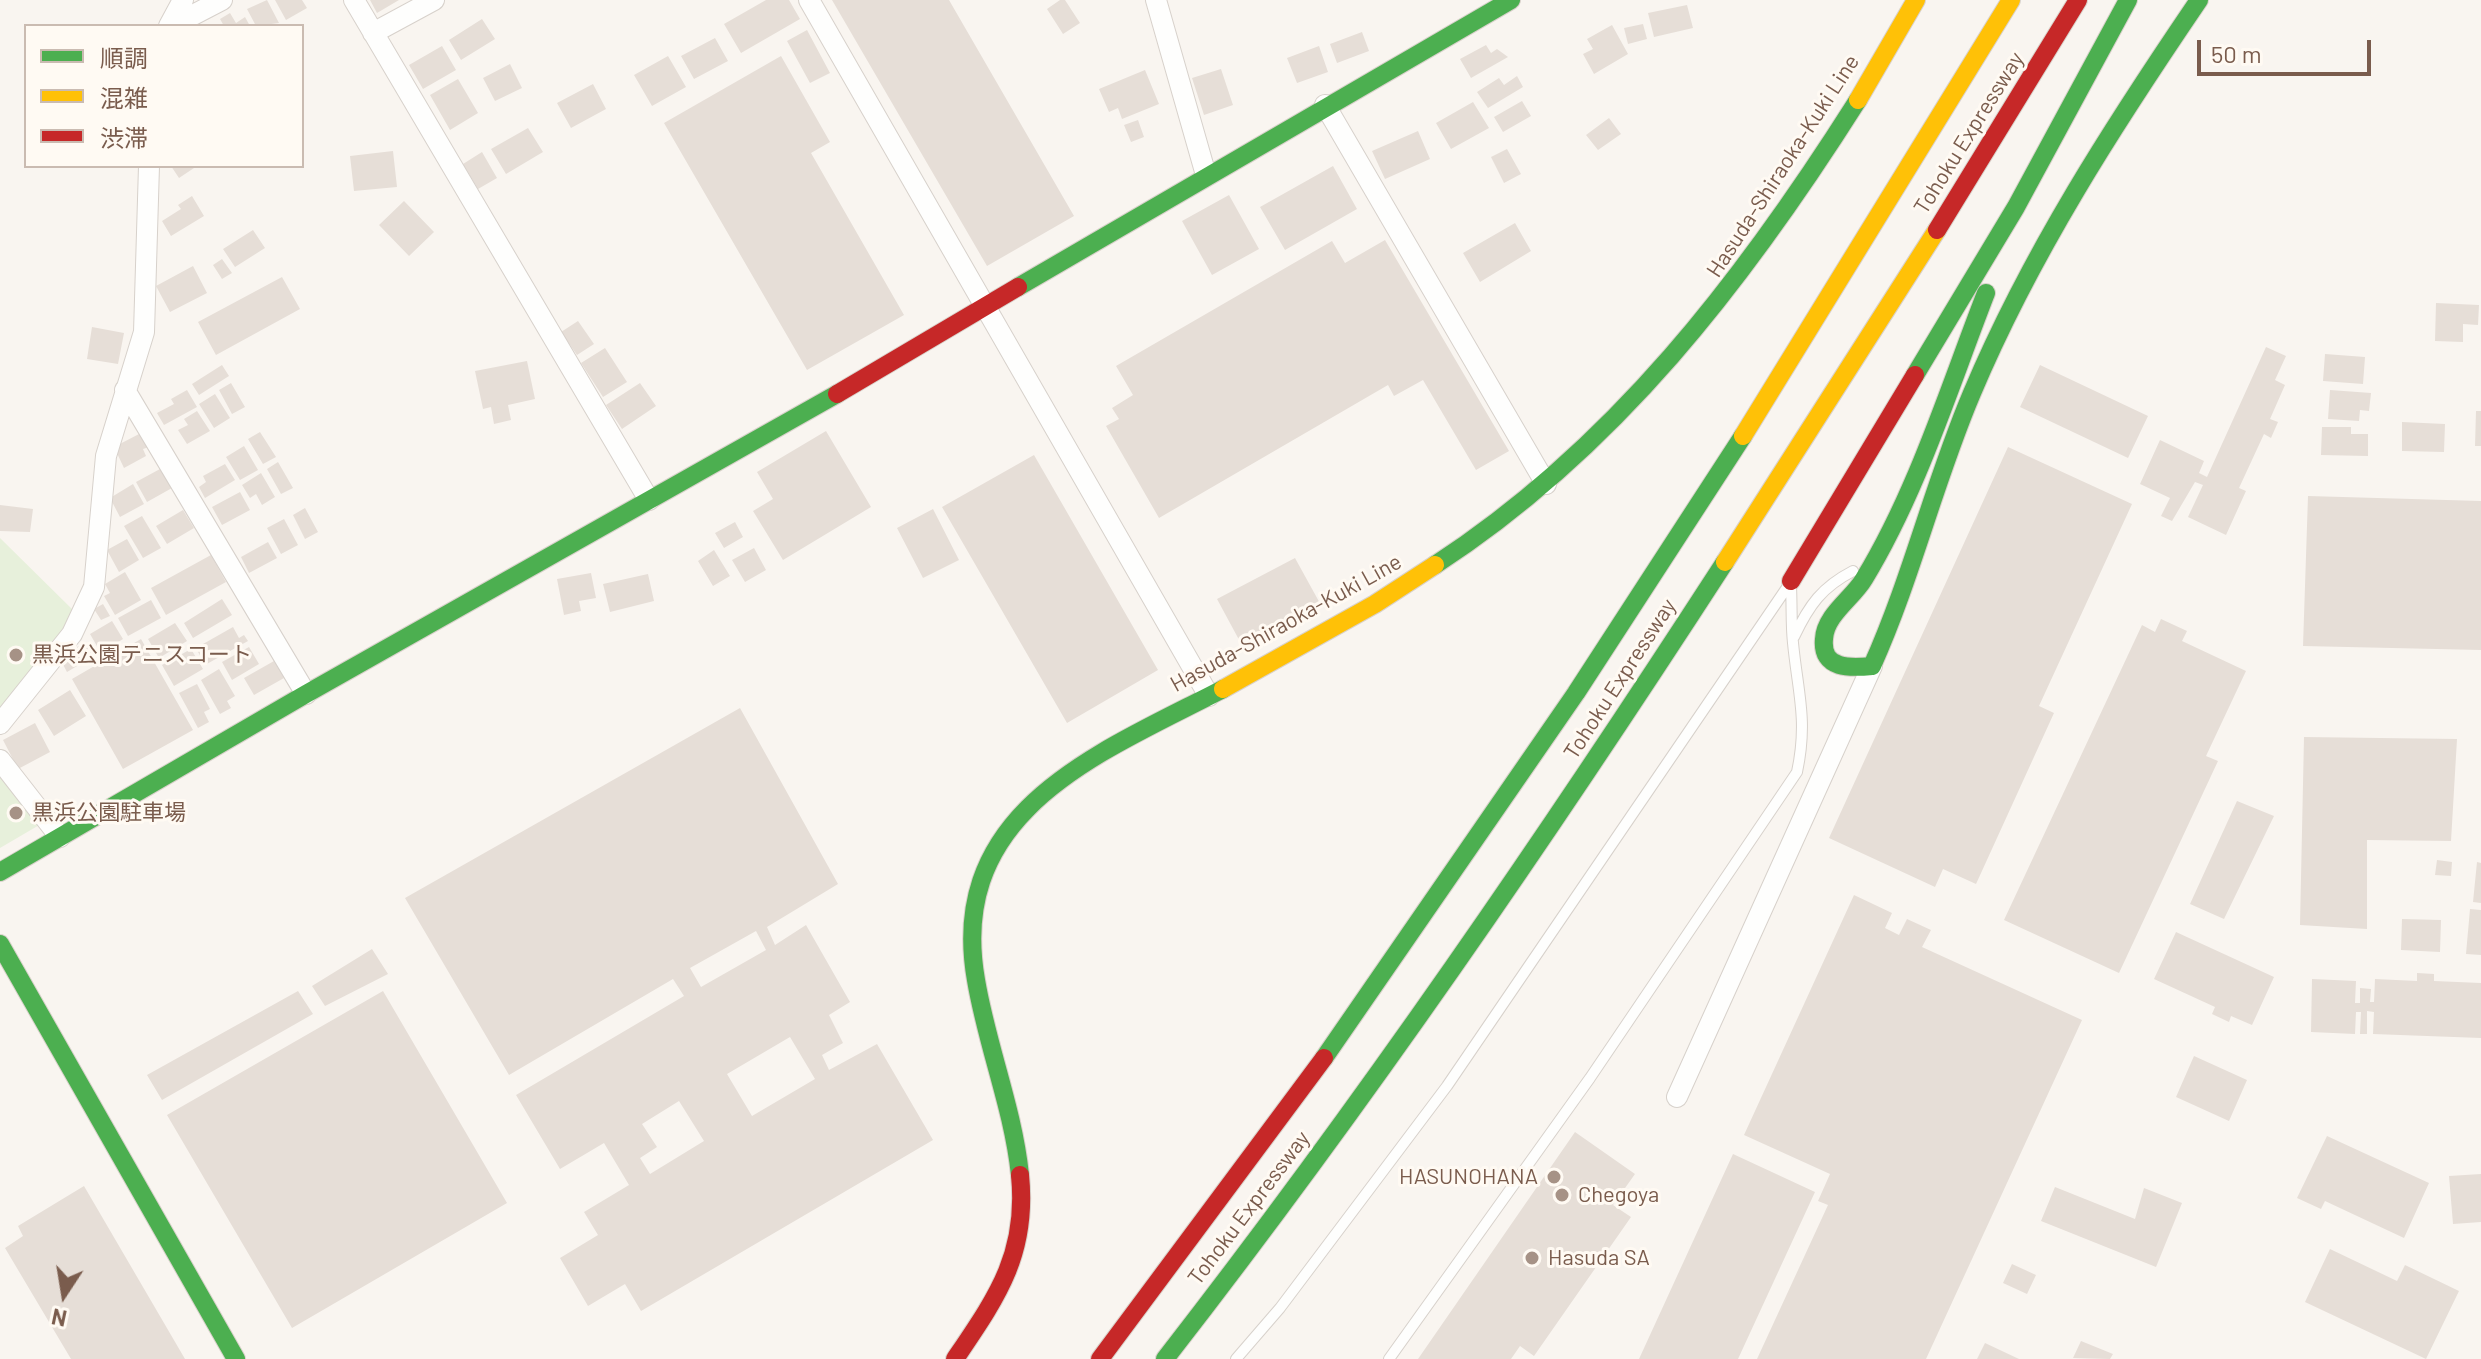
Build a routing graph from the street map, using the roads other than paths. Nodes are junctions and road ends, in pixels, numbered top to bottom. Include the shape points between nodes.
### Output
1 (183, 0) edge
2 (222, 0) edge
3 (354, 0) edge
4 (434, 0) edge
5 (809, 0) edge
6 (1156, 0) edge
7 (1511, 0) edge
8 (1916, 0) edge
9 (2011, 0) edge
10 (2078, 0) edge
11 (2128, 0) edge
12 (2199, 0) edge
13 (172, 24) edge
14 (175, 24) edge
15 (373, 33) junction
16 (1325, 105) junction
17 (149, 168) edge
18 (1206, 175) junction
19 (2016, 207) junction
20 (985, 308) junction
21 (125, 390) junction
22 (1546, 484) junction
23 (649, 500) junction
24 (1875, 557) junction
25 (1791, 581) junction
26 (1793, 641) junction
27 (1872, 666) junction
28 (306, 694) junction
29 (1209, 696) junction
30 (0, 724) edge
31 (0, 760) edge
32 (60, 837) junction
33 (0, 872) edge
34 (0, 944) edge
35 (1677, 1097) dead end
36 (236, 1359) edge
37 (955, 1359) edge
38 (1100, 1359) edge
39 (1165, 1359) edge
40 (1236, 1359) edge
41 (1389, 1359) edge

1 - 13 street
2 - 14 street
3 - 15 street
4 - 15 street
5 - 20 street
6 - 18 street
7 - 16 main road
8 - 22 main road, Hasuda-Shiraoka-Kuki Line via 1841,130 1750,266 1656,379
9 - 38 main road, Tohoku Expressway via 1756,421 1568,705 1342,1031
10 - 39 main road, Tohoku Expressway via 1985,156 1615,733 1339,1127
11 - 19 main road
12 - 27 main road via 2147,73 2026,280 1972,392 1930,502 1892,625
15 - 23 street
16 - 18 main road
16 - 22 street
17 - 21 street via 144,332
18 - 20 main road
19 - 24 main road
19 - 25 main road
20 - 23 main road
20 - 29 street
21 - 28 street
21 - 30 street via 106,456 94,587 72,634
22 - 29 main road, Hasuda-Shiraoka-Kuki Line via 1406,585
23 - 28 main road
24 - 26 lane via 1828,584 1809,605
24 - 27 main road via 1859,588 1824,631 1822,645 1836,667
25 - 26 lane
25 - 40 lane via 1447,1086
26 - 41 lane via 1804,710 1797,772 1590,1078
27 - 35 street
28 - 32 main road
29 - 37 main road, Hasuda-Shiraoka-Kuki Line via 1136,732 1062,778 1015,819 985,870 970,951 1013,1125 1021,1207 1007,1276
31 - 32 street
32 - 33 main road
34 - 36 main road

